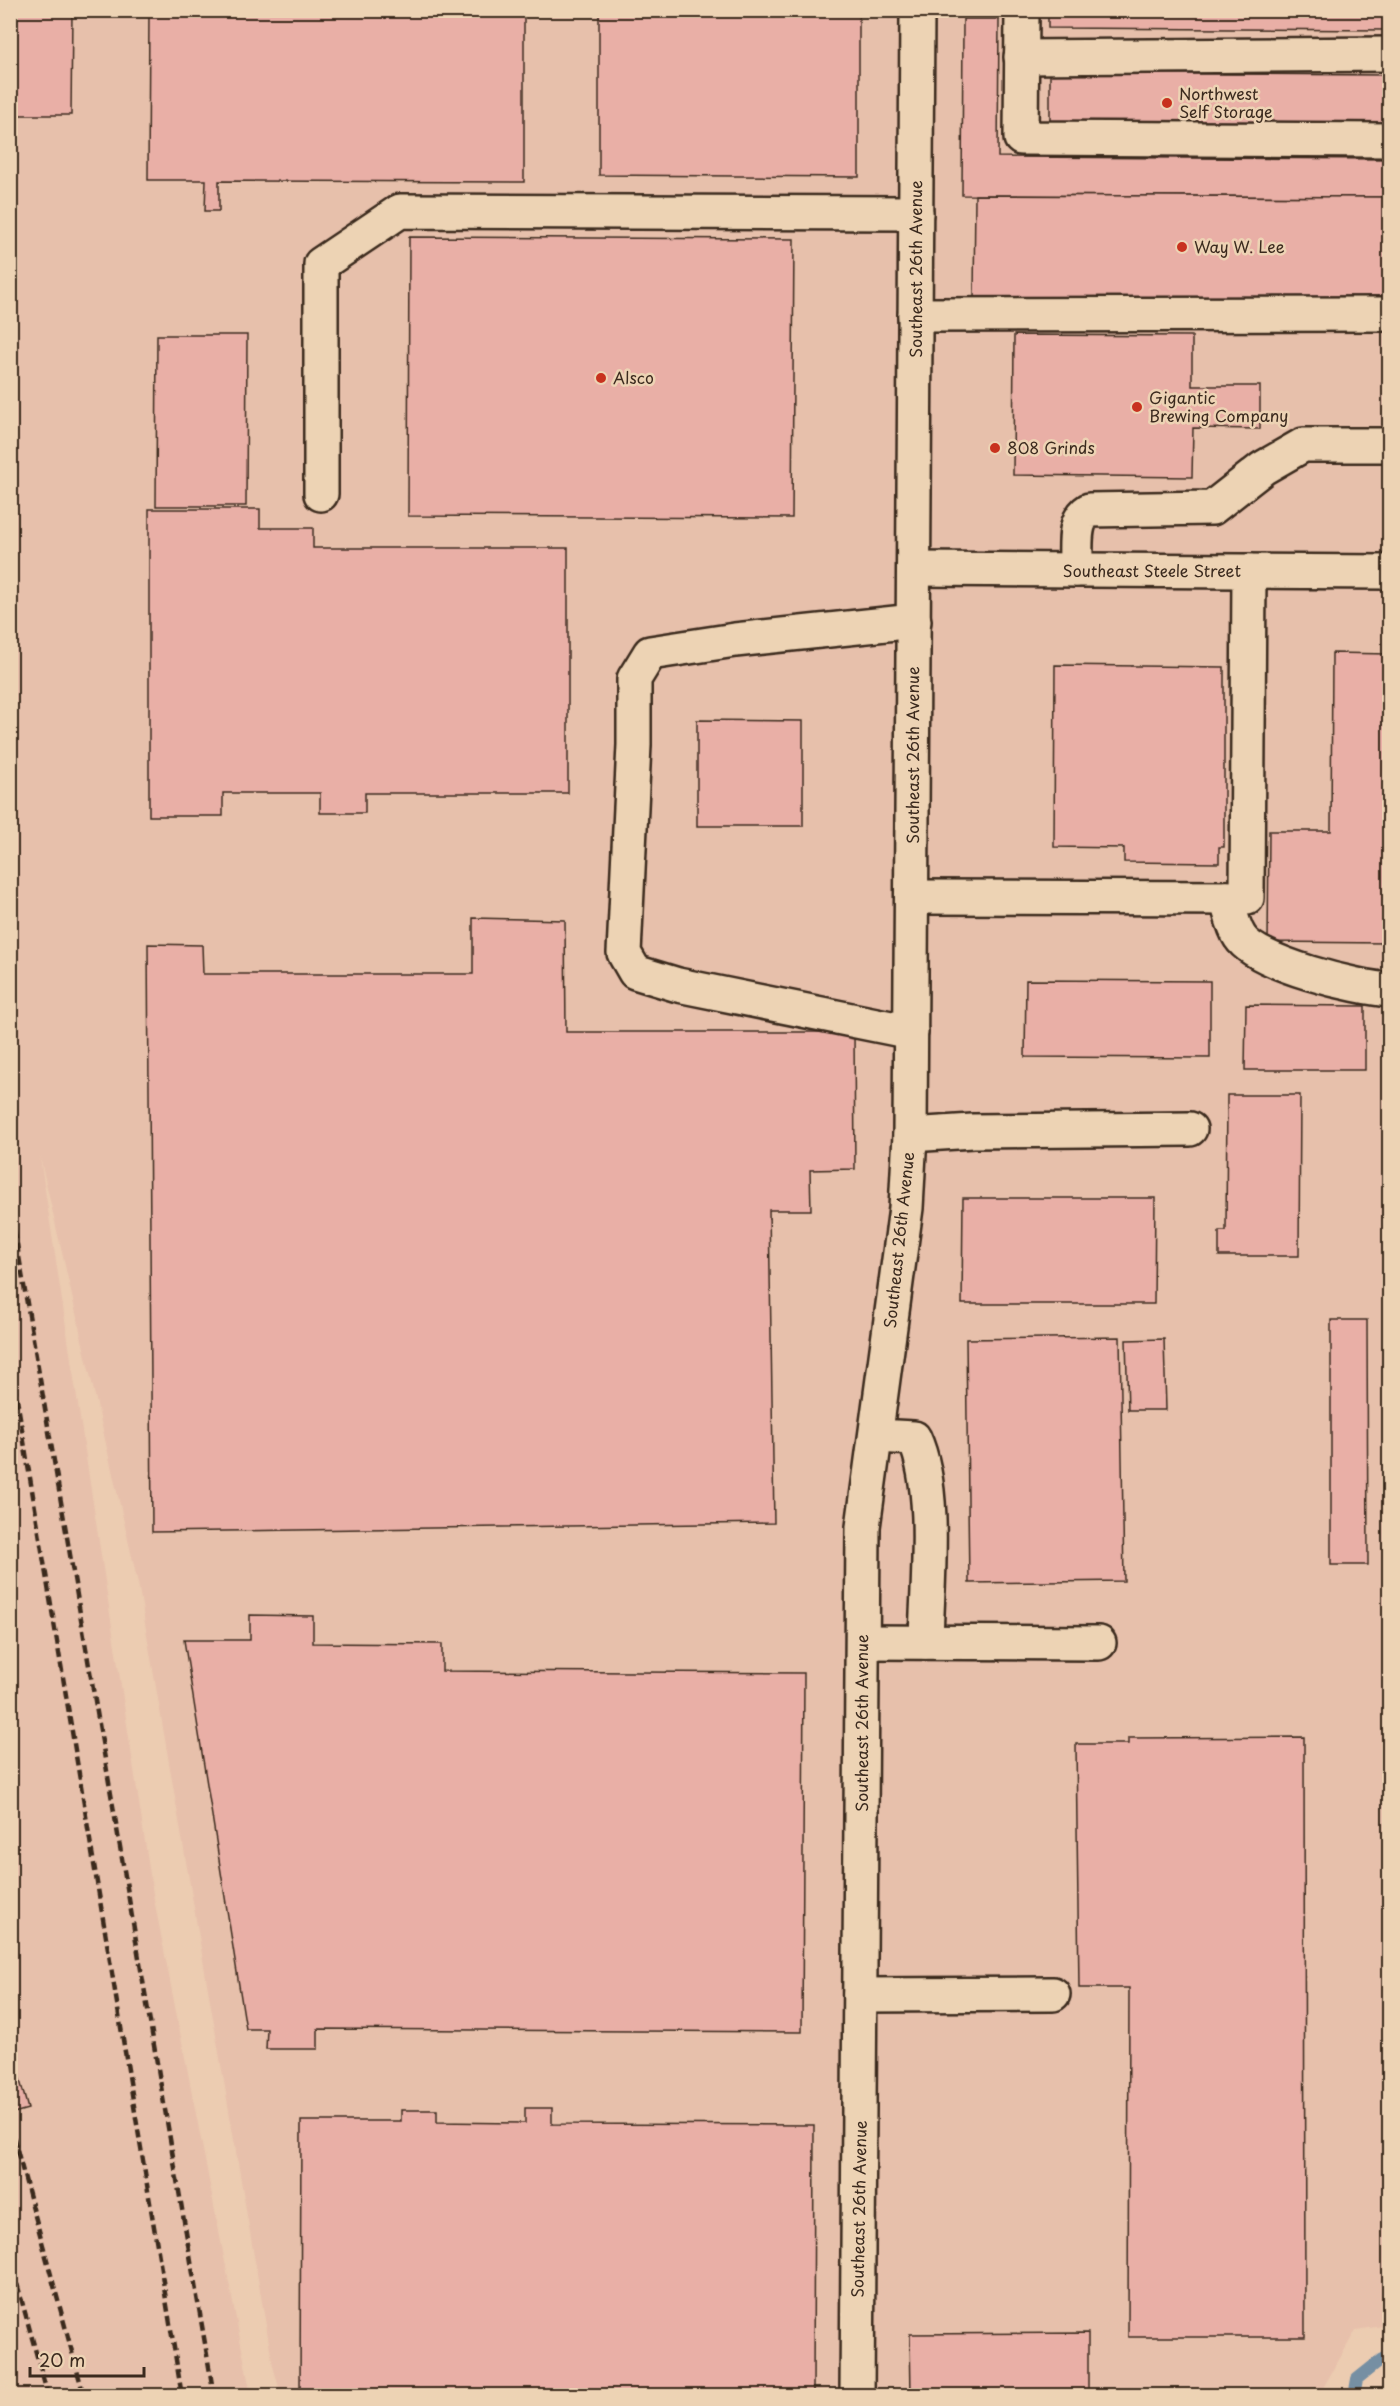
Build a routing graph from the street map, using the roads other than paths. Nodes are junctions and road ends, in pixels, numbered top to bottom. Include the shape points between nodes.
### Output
1 (916, 10) edge
2 (1022, 10) edge
3 (1389, 54) edge
4 (1022, 57) junction
5 (1389, 140) edge
6 (916, 213) junction
7 (1389, 314) edge
8 (915, 315) junction
9 (1389, 445) edge
10 (321, 494) dead end
11 (914, 569) junction
12 (1076, 570) junction
13 (1249, 571) junction
14 (1389, 572) edge
15 (914, 621) junction
16 (912, 897) junction
17 (1226, 898) junction
18 (1389, 990) edge
19 (911, 1032) junction
20 (1190, 1129) dead end
21 (910, 1135) junction
22 (876, 1436) junction
23 (863, 1642) junction
24 (926, 1642) junction
25 (1099, 1643) dead end
26 (1053, 1994) dead end
27 (860, 1995) junction
28 (857, 2396) edge

1 - 6 street, Southeast 26th Avenue
2 - 4 street
3 - 4 street
4 - 5 street via 1021,138
6 - 8 street, Southeast 26th Avenue
6 - 10 street via 400,212 321,264
7 - 8 street
8 - 11 street, Southeast 26th Avenue
9 - 12 street via 1304,445 1263,468 1212,508 1089,510 1081,514 1078,523
11 - 12 street, Southeast Steele Street
11 - 15 street, Southeast 26th Avenue
12 - 13 street, Southeast Steele Street
13 - 14 street, Southeast Steele Street
13 - 17 street via 1247,898
15 - 16 street, Southeast 26th Avenue
15 - 19 street via 650,653 634,679 624,953 636,972 678,985
16 - 17 street
16 - 19 street, Southeast 26th Avenue
17 - 18 street via 1240,938 1264,957 1323,977
19 - 21 street, Southeast 26th Avenue
20 - 21 street
21 - 22 street, Southeast 26th Avenue via 906,1208
22 - 23 street, Southeast 26th Avenue via 863,1527
22 - 24 street via 914,1438 921,1455 928,1514
23 - 24 street
23 - 27 street, Southeast 26th Avenue
24 - 25 street
26 - 27 street
27 - 28 street, Southeast 26th Avenue

